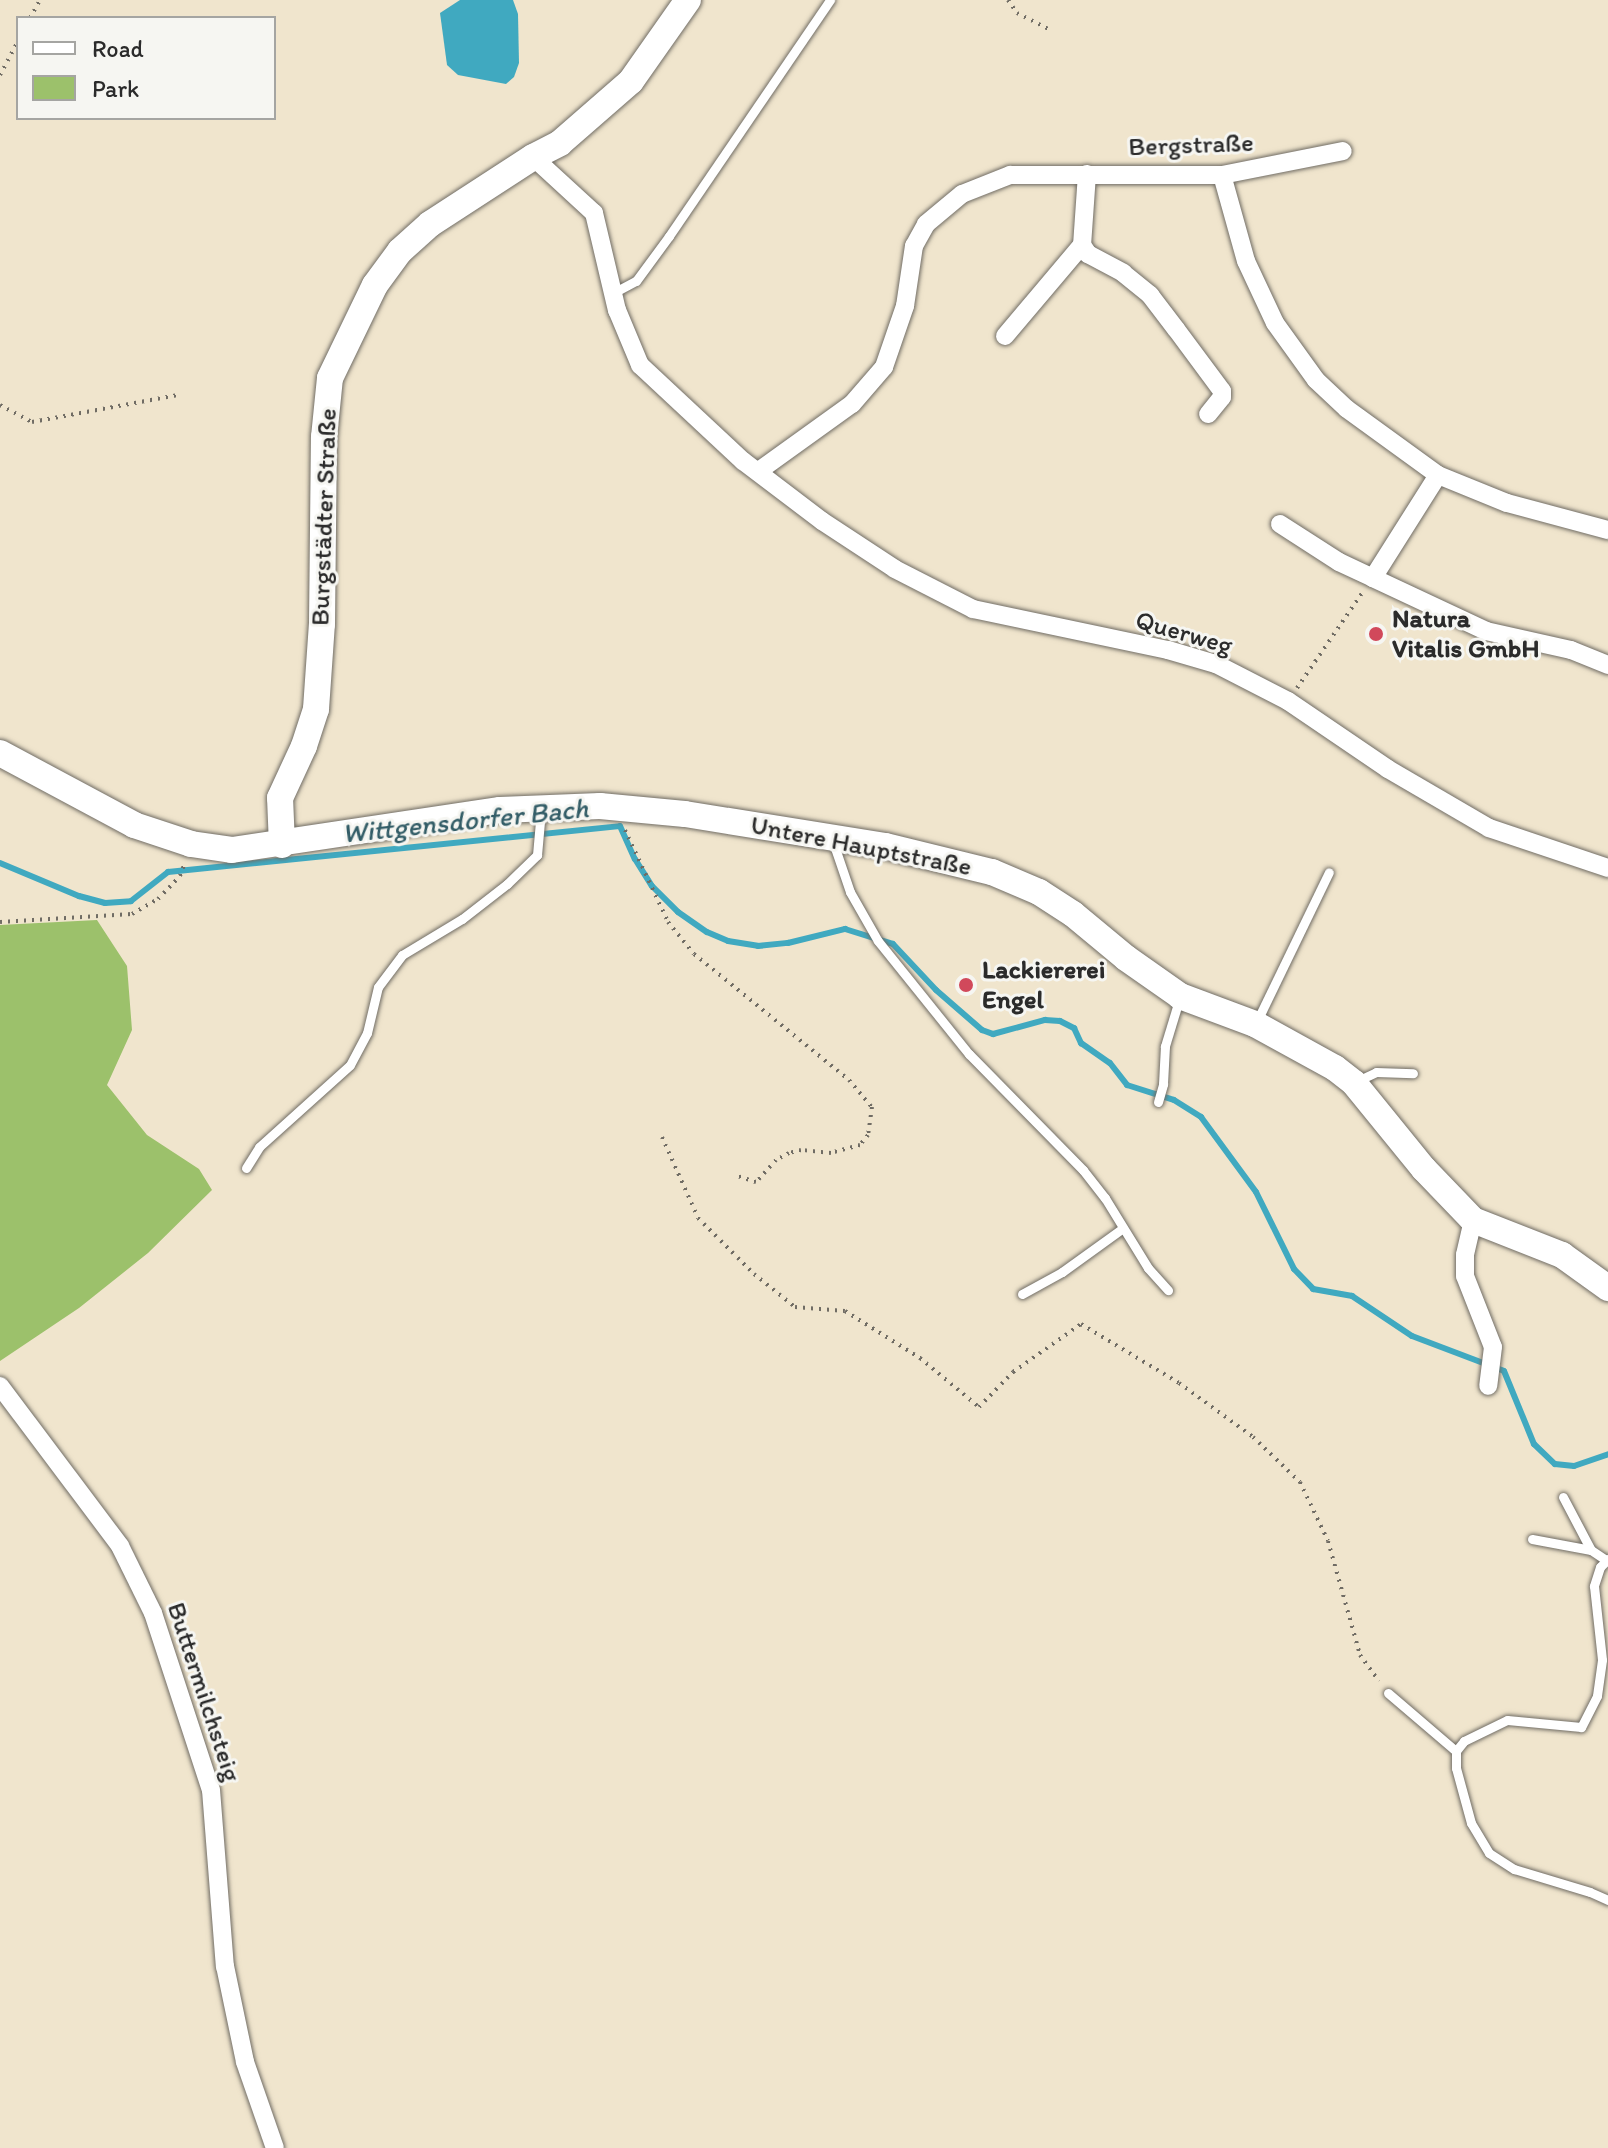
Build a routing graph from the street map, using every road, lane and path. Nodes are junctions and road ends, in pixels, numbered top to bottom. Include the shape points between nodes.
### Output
1 (688, 0) edge
2 (830, 0) edge
3 (1008, 0) edge
4 (1051, 30) dead end
5 (16, 45) edge
6 (0, 75) edge
7 (1343, 151) dead end
8 (533, 157) junction
9 (1087, 174) junction
10 (1222, 175) junction
11 (1082, 245) junction
12 (613, 293) junction
13 (1005, 336) dead end
14 (177, 395) dead end
15 (0, 405) edge
16 (1208, 414) dead end
17 (760, 470) junction
18 (1438, 475) junction
19 (1280, 524) dead end
20 (1608, 530) edge
21 (1373, 578) junction
22 (1608, 665) edge
23 (1288, 701) junction
24 (0, 753) edge
25 (613, 806) junction
26 (540, 814) junction
27 (832, 839) junction
28 (191, 844) junction
29 (282, 845) junction
30 (1608, 868) edge
31 (1329, 872) dead end
32 (0, 922) edge
33 (1180, 996) junction
34 (1255, 1024) junction
35 (1413, 1073) dead end
36 (1354, 1083) junction
37 (1158, 1102) dead end
38 (662, 1137) dead end
39 (246, 1168) dead end
40 (738, 1176) dead end
41 (1473, 1220) junction
42 (1123, 1228) junction
43 (1608, 1288) edge
44 (1168, 1290) dead end
45 (1022, 1294) dead end
46 (1491, 1372) dead end
47 (0, 1386) edge
48 (1563, 1497) dead end
49 (1532, 1539) dead end
50 (1591, 1550) junction
51 (1607, 1560) edge
52 (1388, 1693) joint
53 (1456, 1751) junction
54 (1608, 1900) edge
55 (275, 2148) edge

1 - 8 street, Burgstädter Straße via 631,81 560,143
2 - 12 lane via 636,281
3 - 4 path via 1017,13
5 - 6 path
7 - 10 street, Bergstraße
8 - 12 street, Querweg via 594,213
8 - 29 street, Burgstädter Straße via 430,224 400,251 375,285 330,378 316,709 280,798
9 - 10 street, Bergstraße
9 - 11 street
9 - 17 street, Bergstraße via 1010,175 945,205 914,246 905,306 884,367 852,404
10 - 18 street via 1246,261 1293,352 1347,409
11 - 13 street
11 - 16 street via 1150,295 1184,339 1222,391
12 - 17 street, Querweg via 640,365 743,461
14 - 15 path via 32,422
17 - 23 street, Querweg via 822,521 895,569 973,609 1216,664
18 - 20 street via 1507,503
18 - 21 street
19 - 21 street
21 - 22 street via 1486,631 1571,650
21 - 23 path
23 - 30 street, Querweg via 1388,769 1489,828
24 - 28 street, Untere Hauptstraße via 100,809
25 - 26 street, Untere Hauptstraße
25 - 27 street, Untere Hauptstraße
25 - 40 path via 668,922 694,954 849,1080 872,1107 868,1135 860,1145 831,1153 789,1153 756,1182
26 - 29 street, Untere Hauptstraße via 458,816
26 - 39 lane via 537,855 462,919 402,955 378,987 367,1033 350,1065 259,1147
27 - 33 street, Untere Hauptstraße via 938,856 1039,892
27 - 42 lane via 839,869 878,941 969,1054 1083,1170
28 - 29 street, Untere Hauptstraße via 232,850
28 - 32 path via 180,876 158,899 132,914
31 - 34 lane
33 - 34 street, Untere Hauptstraße
33 - 37 lane via 1165,1046
34 - 36 street, Untere Hauptstraße
35 - 36 lane via 1376,1072
36 - 41 street, Untere Hauptstraße
38 - 52 path via 698,1218 754,1274 795,1307 845,1311 920,1358 979,1407 1013,1372 1081,1324 1179,1383 1253,1437 1300,1482 1328,1541 1360,1655
41 - 43 street, Untere Hauptstraße via 1562,1255
41 - 46 street via 1465,1276 1489,1332
42 - 44 lane
42 - 45 lane
47 - 55 street, Buttermilchsteig via 120,1546 153,1613 211,1790 225,1966 245,2062
48 - 50 lane
49 - 50 lane
50 - 51 lane
51 - 53 lane via 1594,1586 1602,1660 1597,1696 1581,1727 1507,1720 1484,1729
52 - 53 lane
53 - 54 lane via 1459,1786 1471,1823 1489,1853 1514,1869

